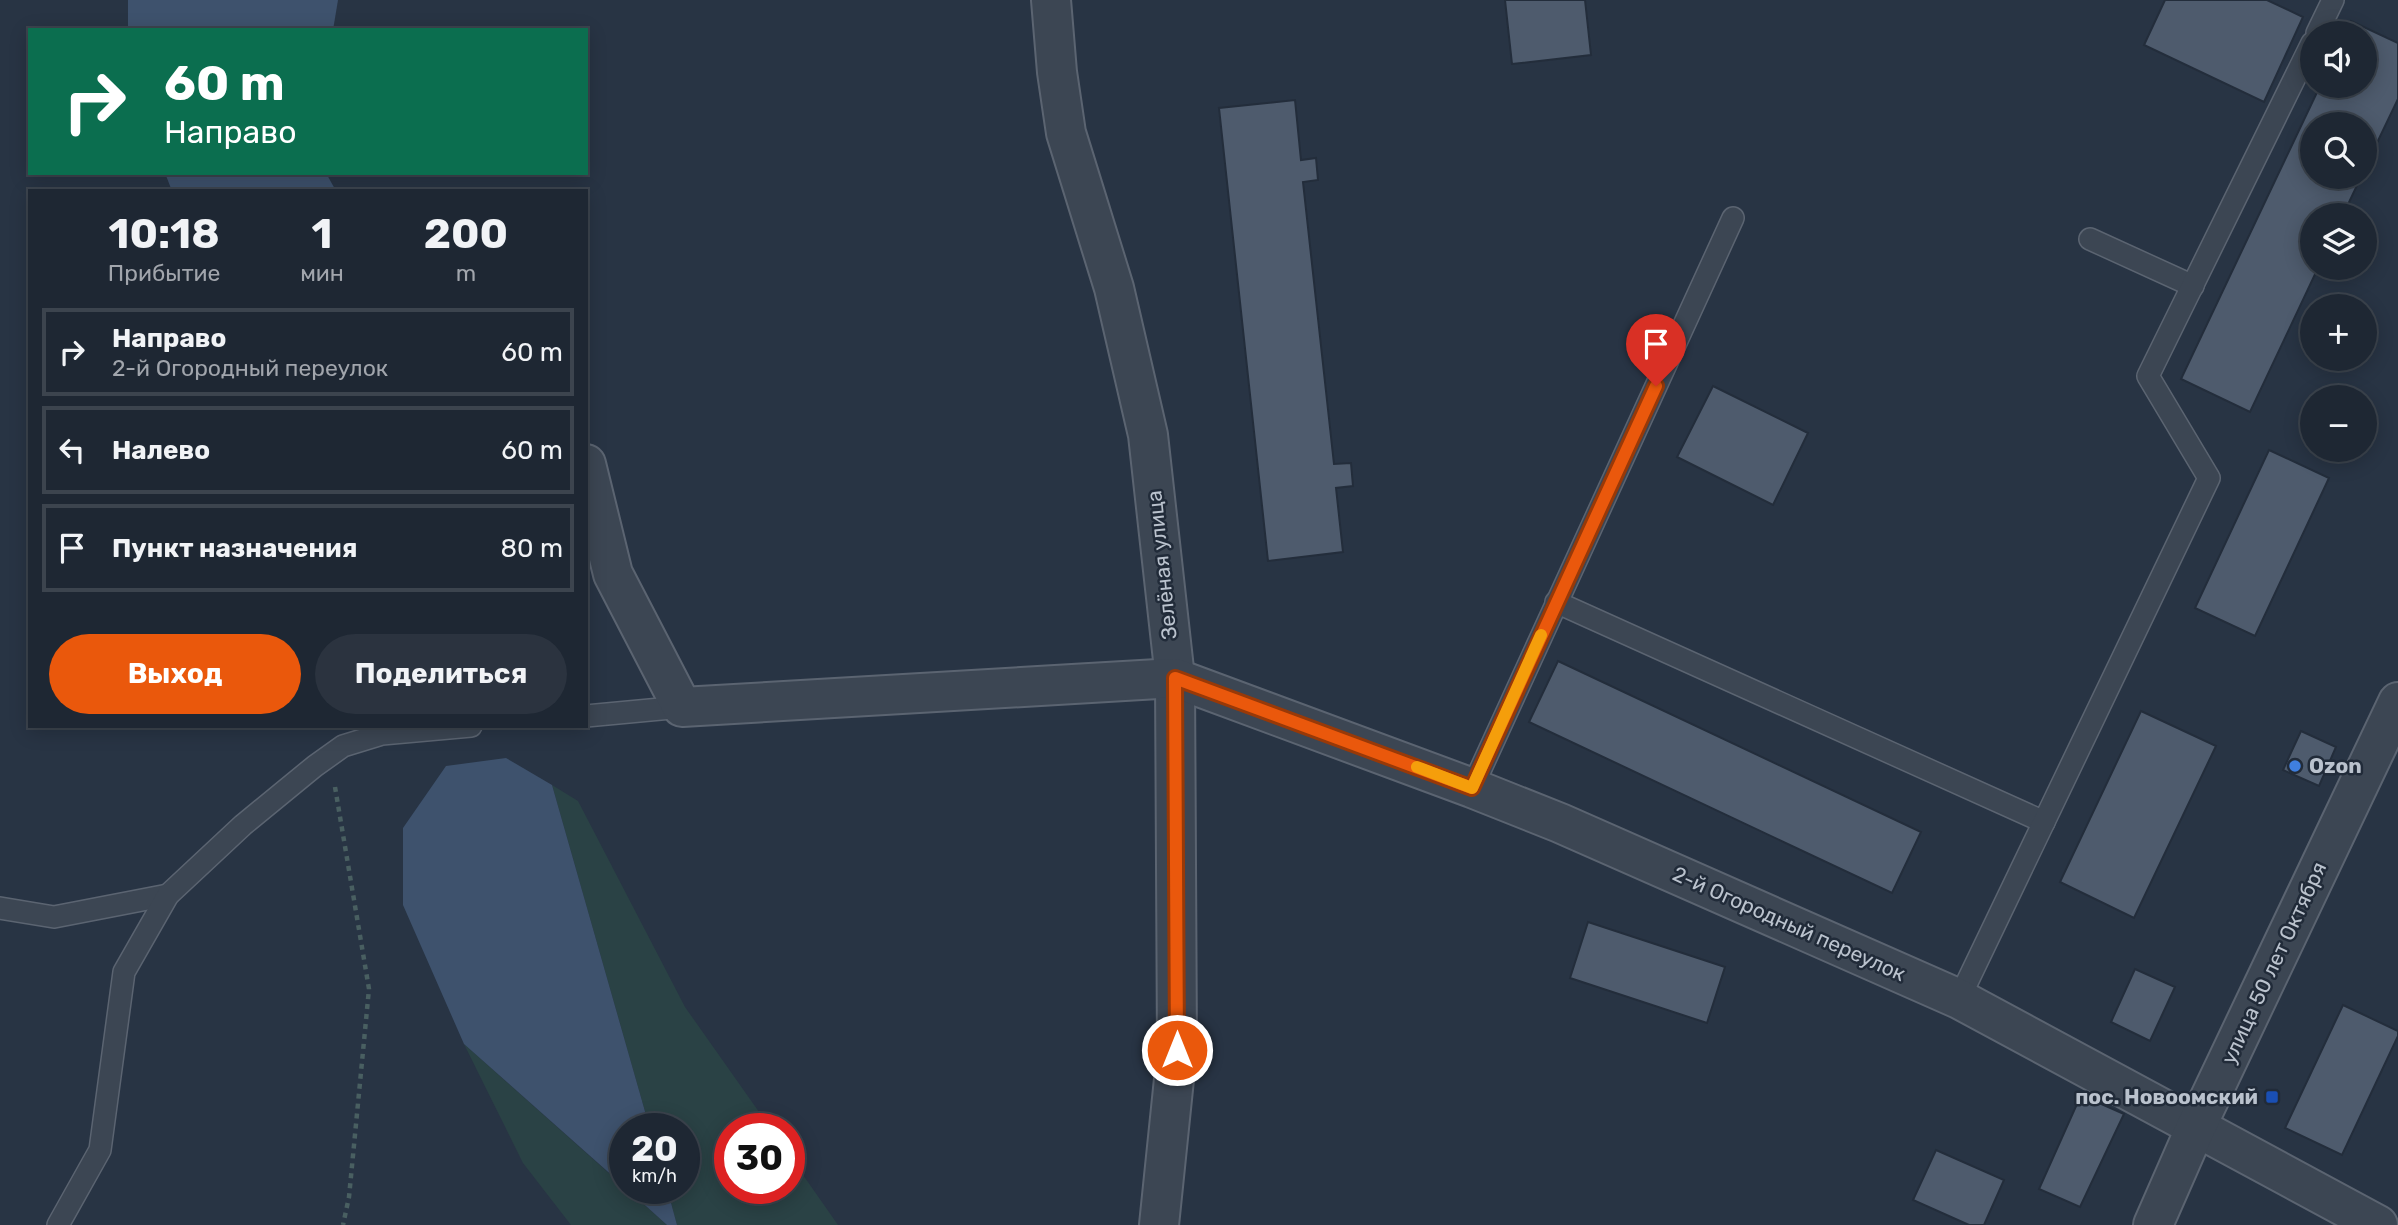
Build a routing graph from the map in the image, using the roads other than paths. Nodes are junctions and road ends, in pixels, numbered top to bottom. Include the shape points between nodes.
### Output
1 (1051, 0) edge
2 (2333, 0) edge
3 (2323, 21) edge
4 (2300, 68) edge
5 (1733, 218) dead end
6 (2090, 239) dead end
7 (2193, 286) junction
8 (588, 472) edge
9 (1556, 602) junction
10 (1175, 678) junction
11 (2398, 702) edge
12 (682, 707) junction
13 (588, 716) edge
14 (449, 728) edge
15 (1472, 788) junction
16 (2044, 822) junction
17 (167, 895) junction
18 (0, 908) edge
19 (1959, 999) junction
20 (2196, 1127) junction
21 (58, 1225) edge
22 (1159, 1225) edge
23 (2153, 1225) edge
24 (2378, 1225) edge

1 - 10 street, Зелёная улица via 1066,133 1114,288 1148,435
2 - 3 lane
4 - 7 lane
5 - 9 lane
6 - 7 lane
7 - 16 lane via 2148,376 2209,478
8 - 12 street via 613,574
9 - 15 lane
9 - 16 lane
10 - 12 street
10 - 15 street, 2-й Огородный переулок
10 - 22 street, Зелёная улица via 1177,1050
11 - 20 street, улица 50 лет Октября
12 - 13 lane
14 - 17 lane via 382,734 343,746 243,825
15 - 19 street, 2-й Огородный переулок
16 - 19 lane
17 - 18 lane via 54,917
17 - 21 lane via 124,972 100,1150
19 - 20 street, 2-й Огородный переулок
20 - 23 street, улица 50 лет Октября
20 - 24 street, 2-й Огородный переулок

